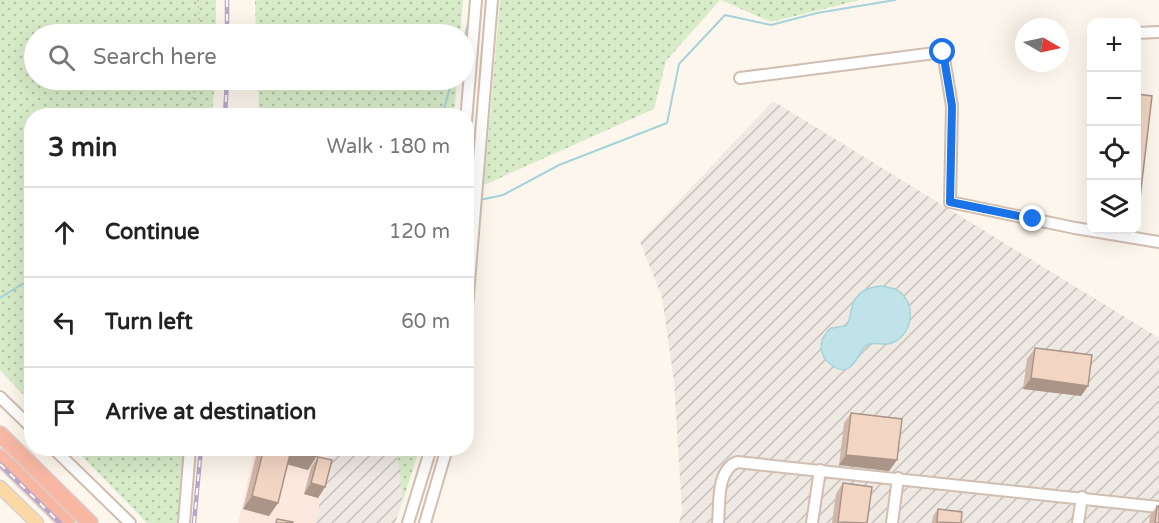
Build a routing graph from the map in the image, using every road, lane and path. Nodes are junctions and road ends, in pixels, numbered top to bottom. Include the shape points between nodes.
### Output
1 (198, 0) edge
2 (476, 0) edge
3 (492, 0) edge
4 (199, 24) edge
5 (474, 24) edge
6 (1159, 32) edge
7 (1141, 33) edge
8 (740, 78) dead end
9 (194, 90) edge
10 (469, 90) edge
11 (190, 108) edge
12 (467, 108) edge
13 (474, 221) edge
14 (1159, 242) edge
15 (0, 397) edge
16 (24, 420) edge
17 (0, 434) edge
18 (61, 456) edge
19 (189, 456) edge
20 (428, 456) edge
21 (445, 456) edge
22 (0, 457) edge
23 (820, 470) junction
24 (898, 478) junction
25 (0, 487) edge
26 (1082, 497) junction
27 (1159, 507) edge
28 (37, 523) edge
29 (67, 523) edge
30 (90, 523) edge
31 (130, 523) edge
32 (184, 523) edge
33 (408, 523) edge
34 (424, 523) edge
35 (718, 523) edge
36 (812, 523) edge
37 (892, 523) edge
38 (1078, 523) edge

1 - 4 path
2 - 5 street
3 - 13 street
6 - 7 street
8 - 14 street via 943,52 952,106 950,202
9 - 11 path
10 - 12 street
15 - 16 street
17 - 30 highway
18 - 31 street
19 - 32 street
20 - 33 street
21 - 34 street
22 - 29 highway
23 - 24 street
23 - 35 street via 737,462 730,465 723,474
23 - 36 street
24 - 26 street
24 - 37 street
25 - 28 main road
26 - 27 street
26 - 38 street

